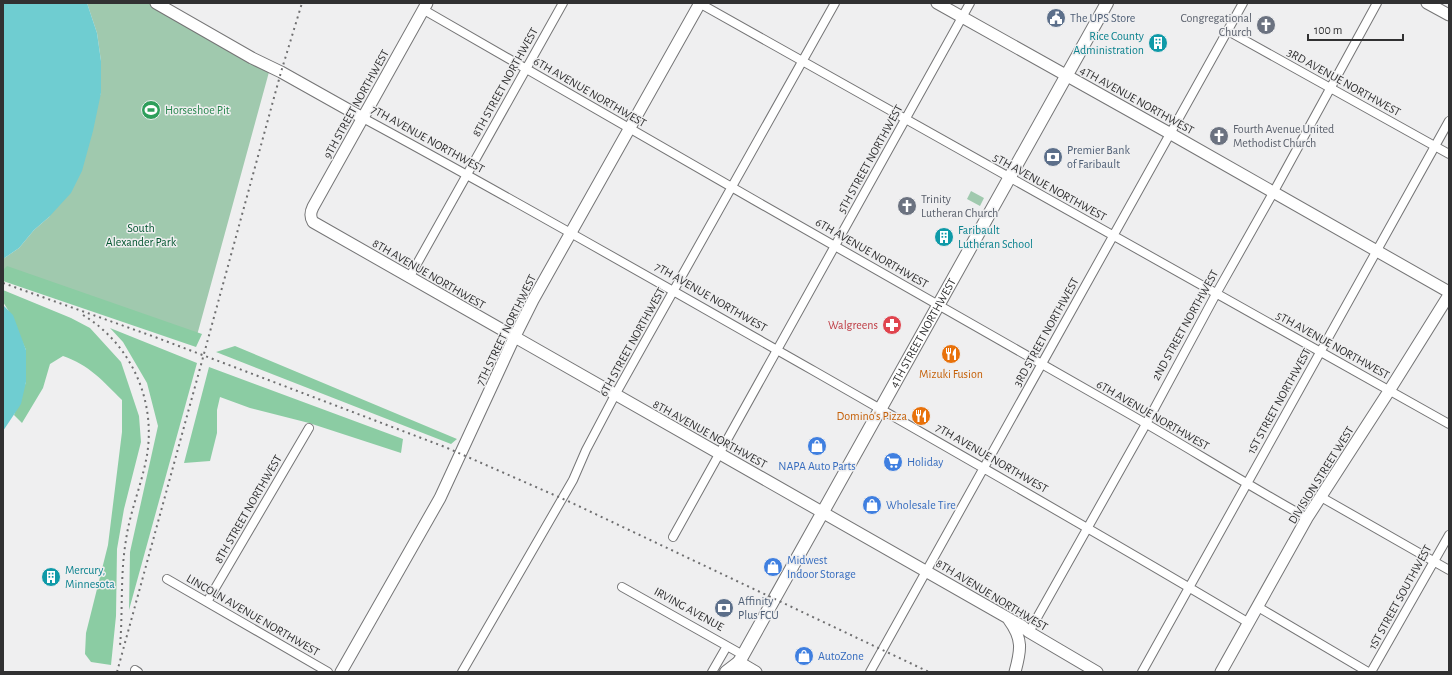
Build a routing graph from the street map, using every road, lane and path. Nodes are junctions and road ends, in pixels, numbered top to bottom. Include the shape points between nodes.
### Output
1 (156, 3) edge
2 (563, 3) edge
3 (700, 3) edge
4 (835, 3) edge
5 (937, 3) edge
6 (970, 3) edge
7 (1107, 3) edge
8 (1243, 3) edge
9 (1377, 3) edge
10 (1427, 3) edge
11 (426, 6) edge
12 (1449, 15) edge
13 (962, 17) junction
14 (1228, 31) junction
15 (802, 62) junction
16 (526, 69) junction
17 (1067, 76) junction
18 (1330, 88) junction
19 (363, 118) junction
20 (906, 120) junction
21 (1449, 121) edge
22 (630, 129) junction
23 (1170, 134) junction
24 (1434, 147) junction
25 (1449, 154) edge
26 (468, 175) junction
27 (1010, 179) junction
28 (732, 187) junction
29 (1273, 193) junction
30 (311, 219) joint
31 (571, 233) junction
32 (1113, 236) junction
33 (835, 246) junction
34 (1377, 251) junction
35 (409, 278) junction
36 (674, 291) junction
37 (1216, 294) junction
38 (1449, 294) edge
39 (939, 306) junction
40 (514, 338) junction
41 (778, 350) junction
42 (1320, 352) junction
43 (1042, 364) junction
44 (1389, 391) junction
45 (615, 395) junction
46 (881, 409) junction
47 (1146, 424) junction
48 (1449, 424) edge
49 (309, 428) dead end
50 (720, 454) junction
51 (984, 468) junction
52 (1246, 484) junction
53 (1321, 497) junction
54 (823, 513) junction
55 (1307, 518) junction
56 (1088, 528) junction
57 (1449, 534) edge
58 (673, 537) dead end
59 (1434, 562) junction
60 (1449, 570) edge
61 (926, 571) junction
62 (167, 579) dead end
63 (622, 586) dead end
64 (1189, 588) junction
65 (207, 602) junction
66 (1258, 607) junction
67 (1007, 618) junction
68 (1249, 623) junction
69 (1029, 632) junction
70 (727, 646) junction
71 (1018, 660) junction
72 (740, 663) edge
73 (328, 672) edge
74 (342, 672) edge
75 (462, 672) edge
76 (712, 672) edge
77 (726, 672) edge
78 (756, 672) edge
79 (870, 672) edge
80 (1015, 672) edge
81 (1097, 672) edge
82 (1142, 672) edge
83 (1221, 672) edge
84 (1368, 672) edge
85 (1371, 672) edge

1 - 19 street, 7TH AVENUE NORTHWEST
2 - 16 street, 8TH STREET NORTHWEST
3 - 15 street, 5TH AVENUE NORTHWEST
3 - 22 street, 7TH STREET NORTHWEST
4 - 15 street, 6TH STREET NORTHWEST
5 - 13 street, 4TH AVENUE NORTHWEST
6 - 13 street, 5TH STREET NORTHWEST
7 - 17 main road, 4TH STREET NORTHWEST
8 - 14 street, 3RD STREET NORTHWEST
9 - 18 street, 2ND STREET NORTHWEST
10 - 12 street
11 - 16 street, 6TH AVENUE NORTHWEST
11 - 19 street, 9TH STREET NORTHWEST
13 - 17 street, 4TH AVENUE NORTHWEST
13 - 20 street, 5TH STREET NORTHWEST
14 - 18 street, 3RD AVENUE NORTHWEST
14 - 23 street, 3RD STREET NORTHWEST
15 - 20 street, 5TH AVENUE NORTHWEST
15 - 28 street, 6TH STREET NORTHWEST
16 - 22 street, 6TH AVENUE NORTHWEST
16 - 26 street, 8TH STREET NORTHWEST
17 - 23 street, 4TH AVENUE NORTHWEST
17 - 27 main road, 4TH STREET NORTHWEST
18 - 24 street, 3RD AVENUE NORTHWEST
18 - 29 street, 2ND STREET NORTHWEST
19 - 26 street, 7TH AVENUE NORTHWEST
19 - 30 street, 9TH STREET NORTHWEST via 310,212
20 - 27 street, 5TH AVENUE NORTHWEST
20 - 33 street, 5TH STREET NORTHWEST
21 - 24 street, 1ST STREET NORTHWEST
22 - 28 street, 6TH AVENUE NORTHWEST
22 - 31 street, 7TH STREET NORTHWEST
23 - 29 street, 4TH AVENUE NORTHWEST
23 - 32 street, 3RD STREET NORTHWEST
24 - 25 street, 3RD AVENUE NORTHWEST
24 - 34 street, 1ST STREET NORTHWEST
26 - 31 street, 7TH AVENUE NORTHWEST
26 - 35 street, 8TH STREET NORTHWEST
27 - 32 street, 5TH AVENUE NORTHWEST
27 - 39 main road, 4TH STREET NORTHWEST
28 - 33 street, 6TH AVENUE NORTHWEST
28 - 36 street, 6TH STREET NORTHWEST
29 - 34 street, 4TH AVENUE NORTHWEST
29 - 37 street, 2ND STREET NORTHWEST
30 - 35 street, 8TH AVENUE NORTHWEST
31 - 36 street, 7TH AVENUE NORTHWEST
31 - 40 street, 7TH STREET NORTHWEST
32 - 37 street, 5TH AVENUE NORTHWEST
32 - 43 street, 3RD STREET NORTHWEST
33 - 39 street, 6TH AVENUE NORTHWEST
33 - 41 street, 5TH STREET NORTHWEST
34 - 38 street, 4TH AVENUE NORTHWEST
34 - 42 street, 1ST STREET NORTHWEST
35 - 40 street, 8TH AVENUE NORTHWEST
36 - 41 street, 7TH AVENUE NORTHWEST
36 - 45 street, 6TH STREET NORTHWEST
37 - 42 street, 5TH AVENUE NORTHWEST
37 - 47 street, 2ND STREET NORTHWEST
38 - 44 street, DIVISION STREET WEST
39 - 43 street, 6TH AVENUE NORTHWEST
39 - 46 main road, 4TH STREET NORTHWEST
40 - 45 street, 8TH AVENUE NORTHWEST
40 - 74 street, 7TH STREET NORTHWEST via 440,498
41 - 46 street, 7TH AVENUE NORTHWEST
41 - 50 street, 5TH STREET NORTHWEST
42 - 44 street, 5TH AVENUE NORTHWEST
42 - 52 street, 1ST STREET NORTHWEST
43 - 47 street, 6TH AVENUE NORTHWEST
43 - 51 street, 3RD STREET NORTHWEST
44 - 48 street, 5TH AVENUE NORTHWEST
44 - 53 street, DIVISION STREET WEST
45 - 50 street, 8TH AVENUE NORTHWEST
45 - 75 street, 6TH STREET NORTHWEST via 573,480
46 - 51 street, 7TH AVENUE NORTHWEST
46 - 54 main road, 4TH STREET NORTHWEST
47 - 52 street, 6TH AVENUE NORTHWEST
47 - 56 street, 2ND STREET NORTHWEST
49 - 65 street, 8TH STREET NORTHWEST
50 - 54 street, 8TH AVENUE NORTHWEST
50 - 58 street, 5TH STREET NORTHWEST
51 - 56 street, 7TH AVENUE NORTHWEST
51 - 61 street, 3RD STREET NORTHWEST
52 - 55 street, 6TH AVENUE NORTHWEST
52 - 64 street, 1ST STREET NORTHWEST
53 - 55 street, DIVISION STREET WEST
53 - 59 street
54 - 61 street, 8TH AVENUE NORTHWEST
54 - 72 main road, 4TH STREET NORTHWEST
55 - 66 street, DIVISION STREET WEST
56 - 64 street, 7TH AVENUE NORTHWEST
56 - 69 street, 2ND STREET NORTHWEST
57 - 59 street, 1ST STREET SOUTHWEST
59 - 60 street
59 - 85 street, 1ST STREET SOUTHWEST
61 - 67 street, 8TH AVENUE NORTHWEST
61 - 79 street, 3RD STREET NORTHWEST
62 - 65 street, LINCOLN AVENUE NORTHWEST
63 - 70 street, IRVING AVENUE
64 - 68 street, 7TH AVENUE NORTHWEST
64 - 82 street, 1ST STREET NORTHWEST
65 - 73 street, LINCOLN AVENUE NORTHWEST
66 - 68 street, DIVISION STREET WEST
66 - 84 street
67 - 69 street, 8TH AVENUE NORTHWEST
67 - 71 street via 1019,639
68 - 83 street, DIVISION STREET WEST
69 - 71 street, 2ND STREET NORTHWEST
69 - 81 street, 8TH AVENUE NORTHWEST
70 - 72 street, IRVING AVENUE
70 - 76 street
71 - 80 street
72 - 77 main road
72 - 78 street, IRVING AVENUE

